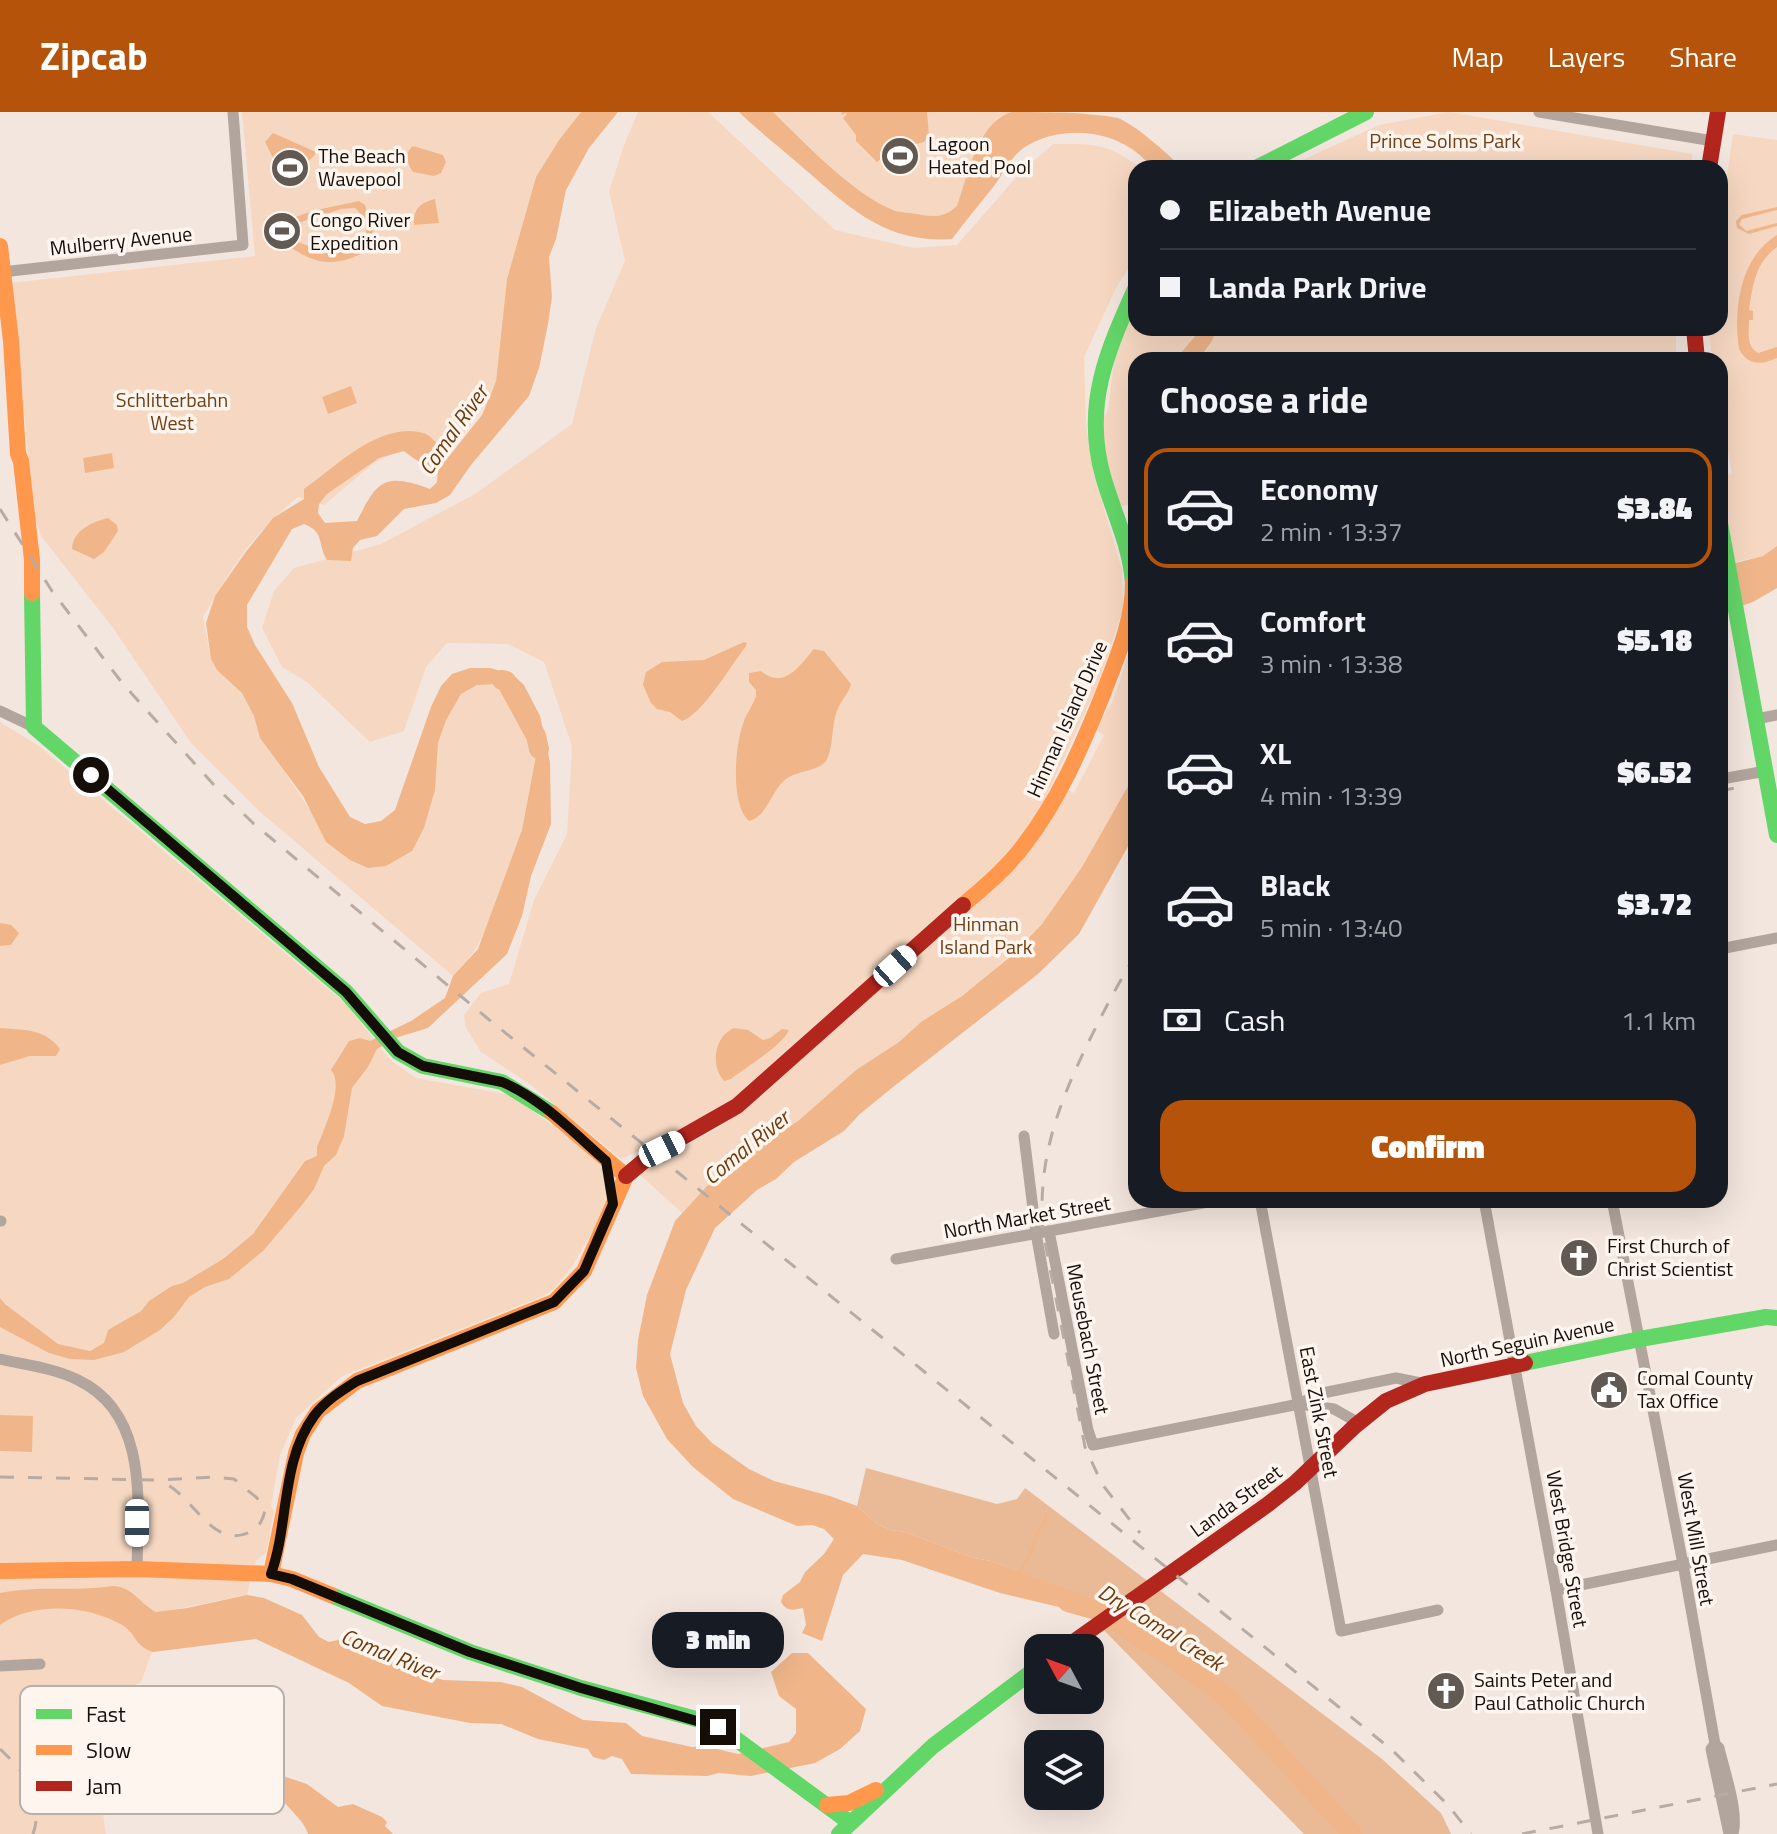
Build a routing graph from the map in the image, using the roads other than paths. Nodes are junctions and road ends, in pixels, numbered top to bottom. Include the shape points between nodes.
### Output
1 (233, 112) edge
2 (1366, 112) edge
3 (1539, 112) edge
4 (1718, 112) edge
5 (1584, 116) edge
6 (1713, 141) junction
7 (1272, 160) edge
8 (1710, 160) edge
9 (0, 246) edge
10 (2, 272) junction
11 (1128, 306) edge
12 (1128, 552) edge
13 (1728, 569) edge
14 (1128, 628) edge
15 (0, 711) edge
16 (1777, 715) edge
17 (1756, 719) junction
18 (34, 727) junction
19 (1766, 771) junction
20 (1728, 778) edge
21 (1777, 835) edge
22 (1777, 938) edge
23 (1728, 947) edge
24 (1024, 1136) dead end
25 (606, 1161) junction
26 (626, 1176) junction
27 (613, 1204) junction
28 (1175, 1208) edge
29 (1262, 1208) edge
30 (1485, 1208) edge
31 (1614, 1208) edge
32 (1043, 1232) junction
33 (896, 1259) dead end
34 (1773, 1315) edge
35 (1054, 1334) dead end
36 (1640, 1339) junction
37 (0, 1359) edge
38 (1515, 1366) junction
39 (1425, 1384) junction
40 (1299, 1404) junction
41 (1357, 1422) junction
42 (1101, 1443) joint
43 (1311, 1468) junction
44 (1777, 1545) edge
45 (1683, 1564) junction
46 (137, 1569) junction
47 (0, 1571) edge
48 (271, 1574) junction
49 (1556, 1590) junction
50 (1438, 1610) dead end
51 (1085, 1634) edge
52 (40, 1664) dead end
53 (0, 1666) edge
54 (1024, 1677) edge
55 (1583, 1739) junction
56 (885, 1790) junction
57 (827, 1805) junction
58 (844, 1828) edge
59 (1598, 1834) edge
60 (1605, 1834) edge
61 (1731, 1834) edge

1 - 10 street, Mulberry Avenue via 243,245
2 - 7 street
3 - 5 street
4 - 6 street
5 - 6 street
6 - 8 street
9 - 10 street
10 - 18 street via 32,560
11 - 12 street, Hinman Island Drive via 1101,368 1094,413 1100,463
13 - 17 street
14 - 26 street, Hinman Island Drive via 1087,734 1053,803 1009,864 737,1106 647,1157
15 - 18 street
16 - 17 street
17 - 19 street
18 - 25 street via 346,992 398,1052 423,1066 514,1087
19 - 20 street
19 - 21 street
22 - 23 street
24 - 32 street, Meusebach Street
25 - 26 street
25 - 27 street
26 - 27 street
27 - 48 street via 584,1271 554,1302 357,1381 313,1417 300,1443
28 - 32 street, North Market Street
29 - 40 street, East Zink Street
30 - 38 street, West Bridge Street
31 - 36 street, West Mill Street
32 - 33 street, North Market Street
32 - 35 street, Meusebach Street
32 - 42 street, Meusebach Street via 1088,1430 1093,1445
34 - 36 street, North Seguin Avenue
36 - 38 street, North Seguin Avenue
36 - 45 street, West Mill Street
37 - 46 street via 79,1380 116,1411 134,1449
38 - 39 street, North Seguin Avenue
38 - 49 street, West Bridge Street
39 - 40 street, North Seguin Avenue via 1396,1378 1318,1394
39 - 41 street, Landa Street via 1393,1395
40 - 41 street, North Seguin Avenue via 1334,1409
40 - 42 street, North Seguin Avenue
40 - 43 street, East Zink Street
41 - 43 street, Landa Street
43 - 50 street, East Zink Street via 1341,1631
43 - 51 street, Landa Street
44 - 45 street
45 - 49 street
45 - 61 street, West Mill Street via 1715,1744 1730,1793 1735,1827
46 - 47 street
46 - 48 street
48 - 57 street via 470,1652 707,1722
49 - 55 street, West Bridge Street
52 - 53 street
54 - 56 street
55 - 59 street, West Bridge Street
55 - 60 street, West Bridge Street via 1590,1750
56 - 57 street via 875,1789 843,1805
56 - 58 street
57 - 58 street

